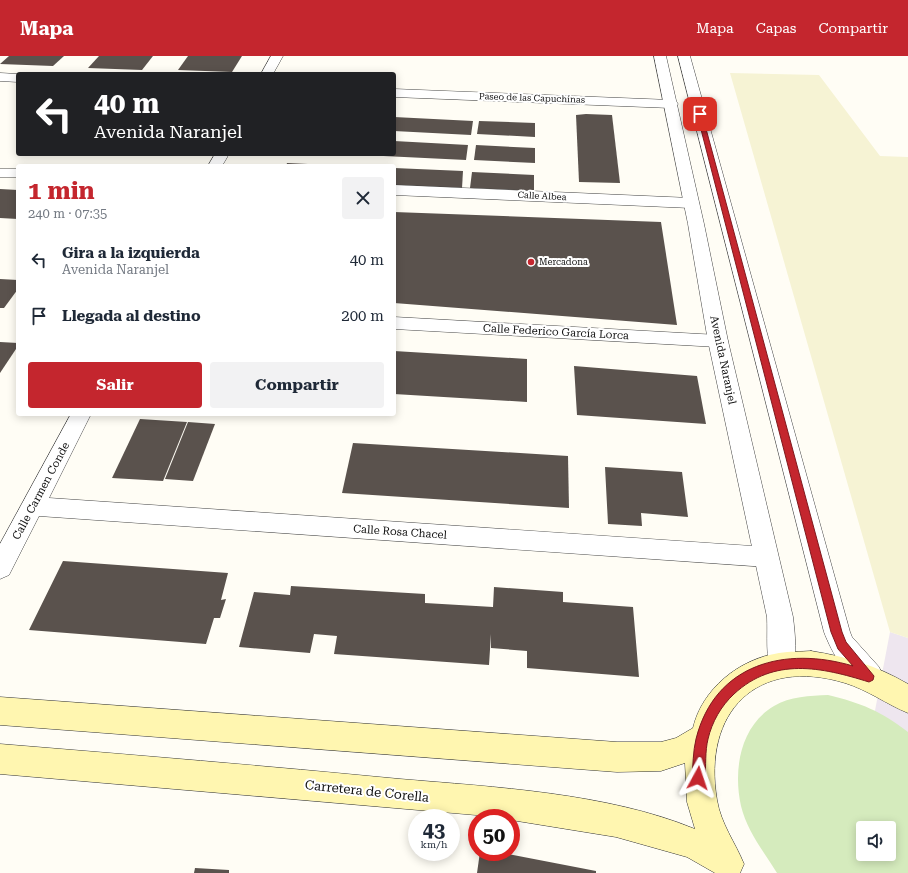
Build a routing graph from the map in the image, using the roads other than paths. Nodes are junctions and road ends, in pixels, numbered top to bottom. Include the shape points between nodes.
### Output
1 (277, 56) edge
2 (660, 56) edge
3 (684, 56) edge
4 (268, 72) edge
5 (0, 77) edge
6 (16, 78) edge
7 (396, 93) edge
8 (671, 104) junction
9 (0, 173) edge
10 (16, 173) edge
11 (396, 190) edge
12 (691, 203) junction
13 (396, 323) edge
14 (718, 341) junction
15 (80, 416) edge
16 (33, 506) junction
17 (766, 557) junction
18 (0, 568) edge
19 (781, 664) junction
20 (869, 676) junction
21 (908, 699) edge
22 (0, 711) edge
23 (702, 739) junction
24 (0, 759) edge
25 (731, 867) edge

1 - 4 street
2 - 8 street, Avenida Naranjel
3 - 20 street via 837,632 842,645
5 - 6 street
7 - 8 street, Paseo de las Capuchinas
8 - 12 street, Avenida Naranjel
9 - 10 street
11 - 12 street, Calle Albea
12 - 14 street, Avenida Naranjel
13 - 14 street, Calle Federico García Lorca
14 - 17 street, Avenida Naranjel
15 - 16 street, Calle Carmen Conde
16 - 17 street, Calle Rosa Chacel
16 - 18 street, Calle Carmen Conde
17 - 19 street, Avenida Naranjel via 780,617
19 - 20 main road via 823,664
19 - 23 main road via 758,671 738,682 722,697 710,717
20 - 21 main road
22 - 23 main road via 617,757 660,757 685,751
23 - 25 main road via 698,778 707,822
24 - 25 main road, Carretera de Corella via 182,772 495,803 569,813 645,828 692,844

